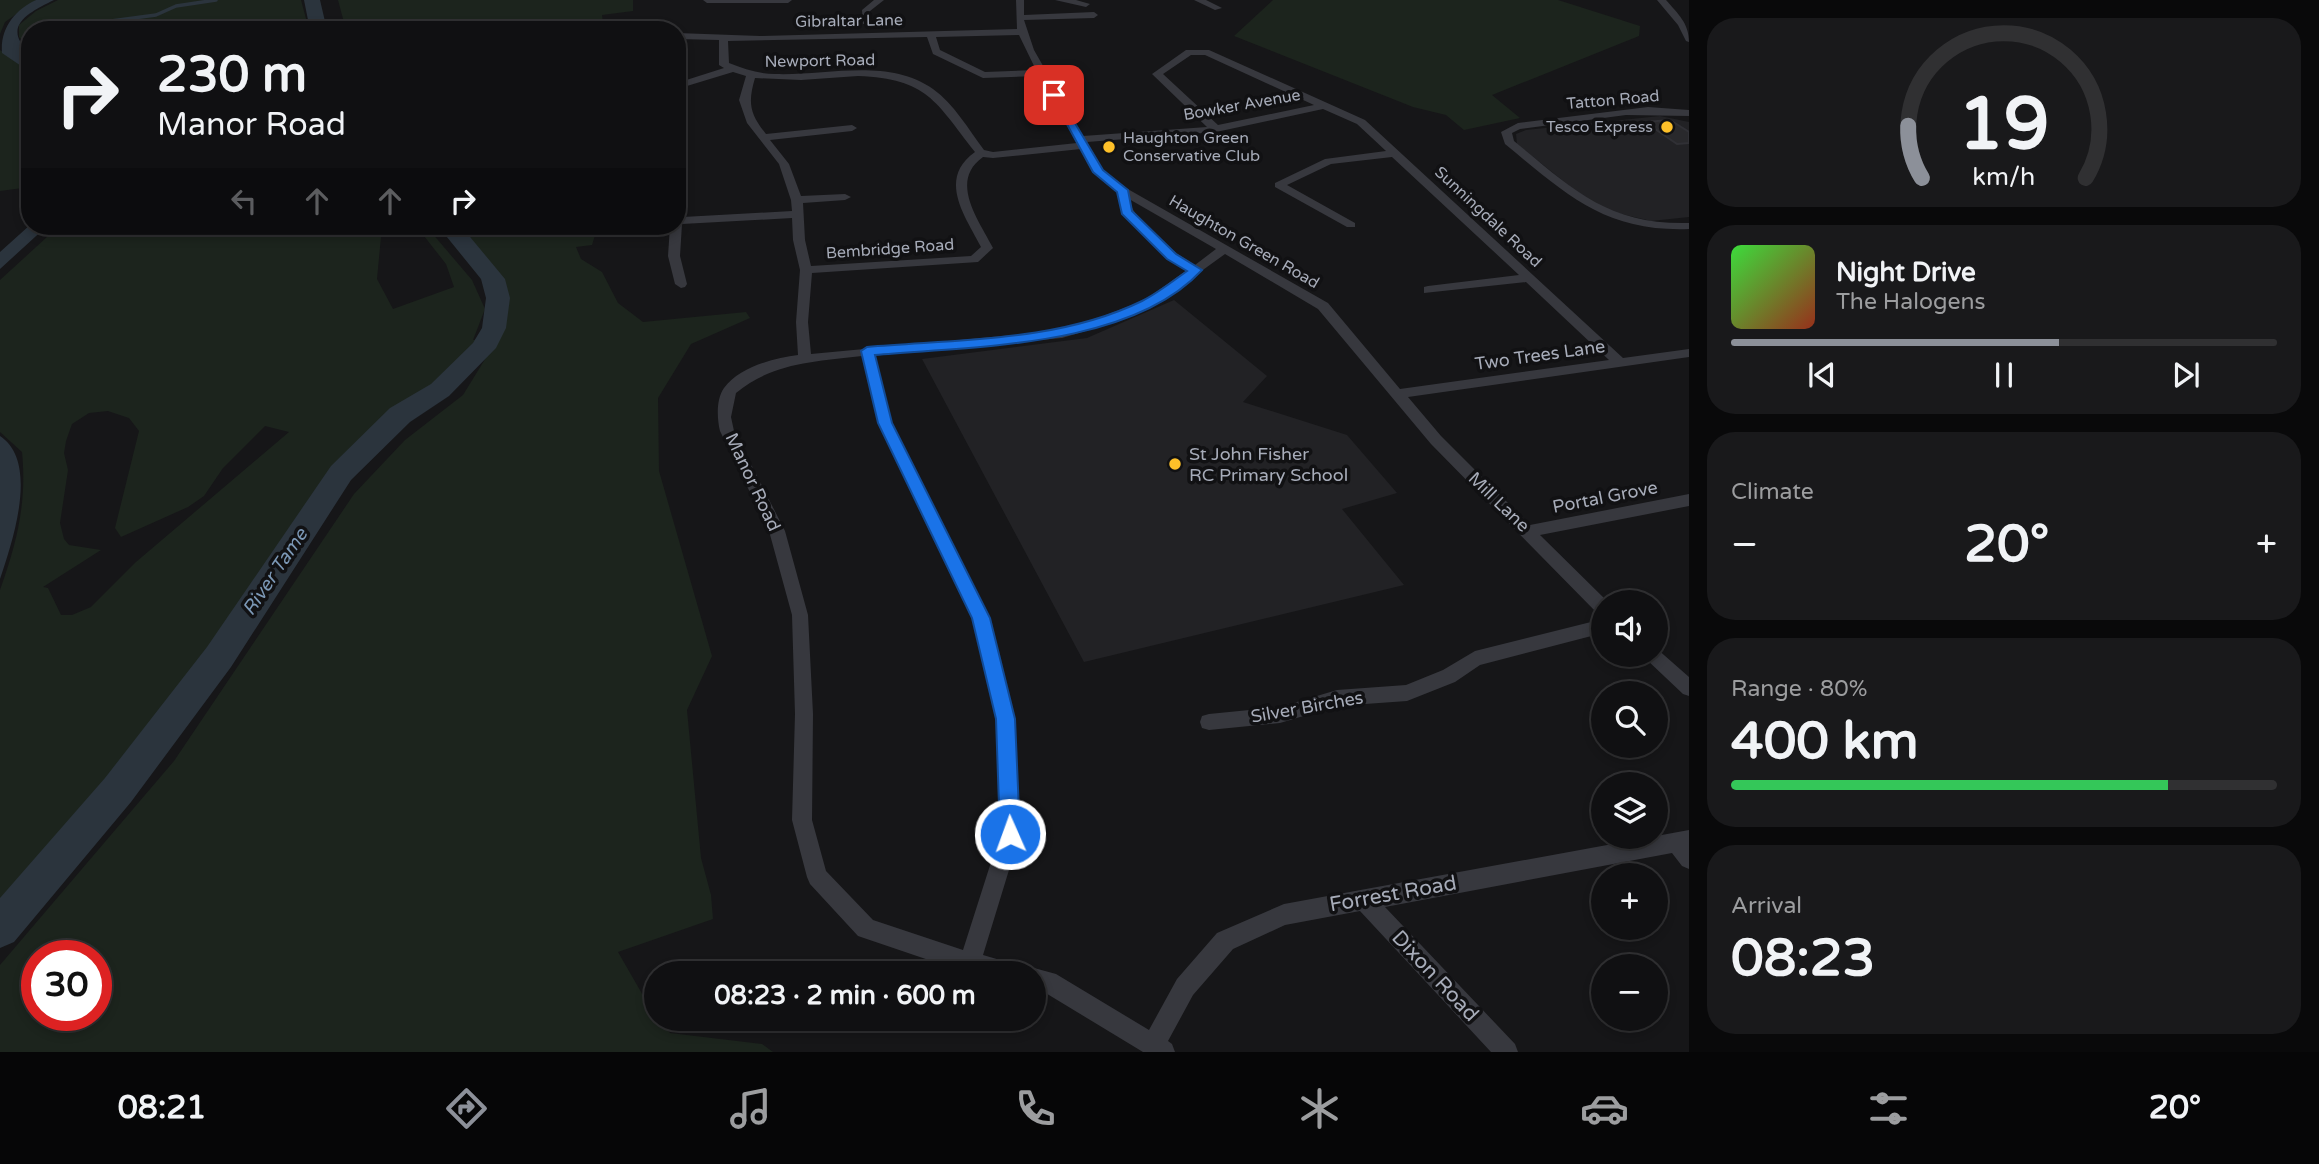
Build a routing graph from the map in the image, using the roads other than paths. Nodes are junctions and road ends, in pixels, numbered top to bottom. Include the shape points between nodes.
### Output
1 (707, 0) edge
2 (789, 0) edge
3 (880, 0) edge
4 (1020, 0) edge
5 (1059, 0) edge
6 (1661, 0) edge
7 (1204, 1) edge
8 (1086, 4) dead end
9 (1218, 8) dead end
10 (1094, 15) dead end
11 (1019, 18) junction
12 (866, 22) dead end
13 (1021, 32) junction
14 (931, 35) junction
15 (686, 36) edge
16 (723, 38) junction
17 (1689, 39) edge
18 (731, 69) junction
19 (1041, 73) junction
20 (751, 76) junction
21 (686, 83) edge
22 (1326, 105) junction
23 (1689, 113) edge
24 (852, 128) dead end
25 (1216, 129) junction
26 (765, 137) junction
27 (1081, 143) junction
28 (981, 153) junction
29 (1397, 153) junction
30 (1122, 190) junction
31 (845, 197) dead end
32 (797, 200) junction
33 (796, 214) junction
34 (686, 218) edge
35 (1351, 225) dead end
36 (1689, 226) edge
37 (676, 235) edge
38 (1226, 248) junction
39 (806, 270) junction
40 (1195, 270) junction
41 (1529, 278) junction
42 (681, 284) dead end
43 (1428, 290) dead end
44 (867, 351) junction
45 (1689, 353) edge
46 (805, 358) junction
47 (1621, 363) junction
48 (1396, 394) junction
49 (1689, 500) edge
50 (1529, 531) junction
51 (1591, 596) edge
52 (1591, 629) edge
53 (1666, 667) edge
54 (1689, 688) edge
55 (1209, 722) dead end
56 (1685, 848) edge
57 (1363, 899) junction
58 (964, 961) edge
59 (971, 961) edge
60 (1046, 982) edge
61 (1159, 1048) edge
62 (1507, 1052) edge

1 - 2 street
3 - 12 street via 866,10
4 - 11 street, Haughton Green Road
5 - 8 street
6 - 17 street
7 - 9 street
10 - 11 street
11 - 13 street, Haughton Green Road
13 - 14 street, Gibraltar Lane
13 - 19 street, Haughton Green Road
14 - 16 street, Gibraltar Lane
14 - 19 street via 936,52 983,75
15 - 16 street, Gibraltar Lane
16 - 18 street via 724,65
18 - 20 street, Newport Road
18 - 21 street
19 - 27 street, Haughton Green Road
20 - 26 street via 744,100 752,122
20 - 28 street, Newport Road via 864,74 913,82 929,90
22 - 25 street, Bowker Avenue
22 - 25 street, Sunningdale Road via 1206,52 1189,52 1157,74
22 - 29 street, Sunningdale Road via 1360,122
23 - 36 street, Tatton Road via 1629,113 1518,126 1506,132 1509,142 1587,205 1610,217 1648,227
24 - 26 street
25 - 27 street, Bowker Avenue
26 - 32 street via 784,164
27 - 28 street
27 - 30 street, Haughton Green Road via 1099,172
28 - 39 street, Bembridge Road via 962,170 960,190 987,248 974,259
29 - 35 street via 1329,161 1279,185
29 - 41 street, Sunningdale Road
30 - 38 street, Haughton Green Road
30 - 40 street, Haughton Green Road via 1126,212 1171,256
31 - 32 street
32 - 33 street
33 - 34 street
33 - 39 street
37 - 42 street via 674,256
38 - 40 street, Manor Road
38 - 48 street, Haughton Green Road via 1323,306
39 - 46 street
40 - 44 street, Manor Road via 1149,303 1057,335
41 - 43 street
41 - 47 street, Sunningdale Road
44 - 46 street, Manor Road
44 - 59 street via 885,423 981,618 1006,719 1010,834
45 - 47 street, Two Trees Lane
46 - 58 street, Manor Road via 763,367 738,382 729,391 724,418 778,531 800,615 802,820 817,877 866,928
47 - 48 street, Two Trees Lane
48 - 50 street, Mill Lane
49 - 50 street, Portal Grove
50 - 51 street, Mill Lane
52 - 55 street, Silver Birches via 1475,659 1449,676 1406,693 1337,698 1280,715
53 - 54 street
56 - 57 street, Forrest Road
57 - 61 street, Forrest Road via 1284,915 1225,941 1185,987
57 - 62 street, Dixon Road
60 - 61 street

